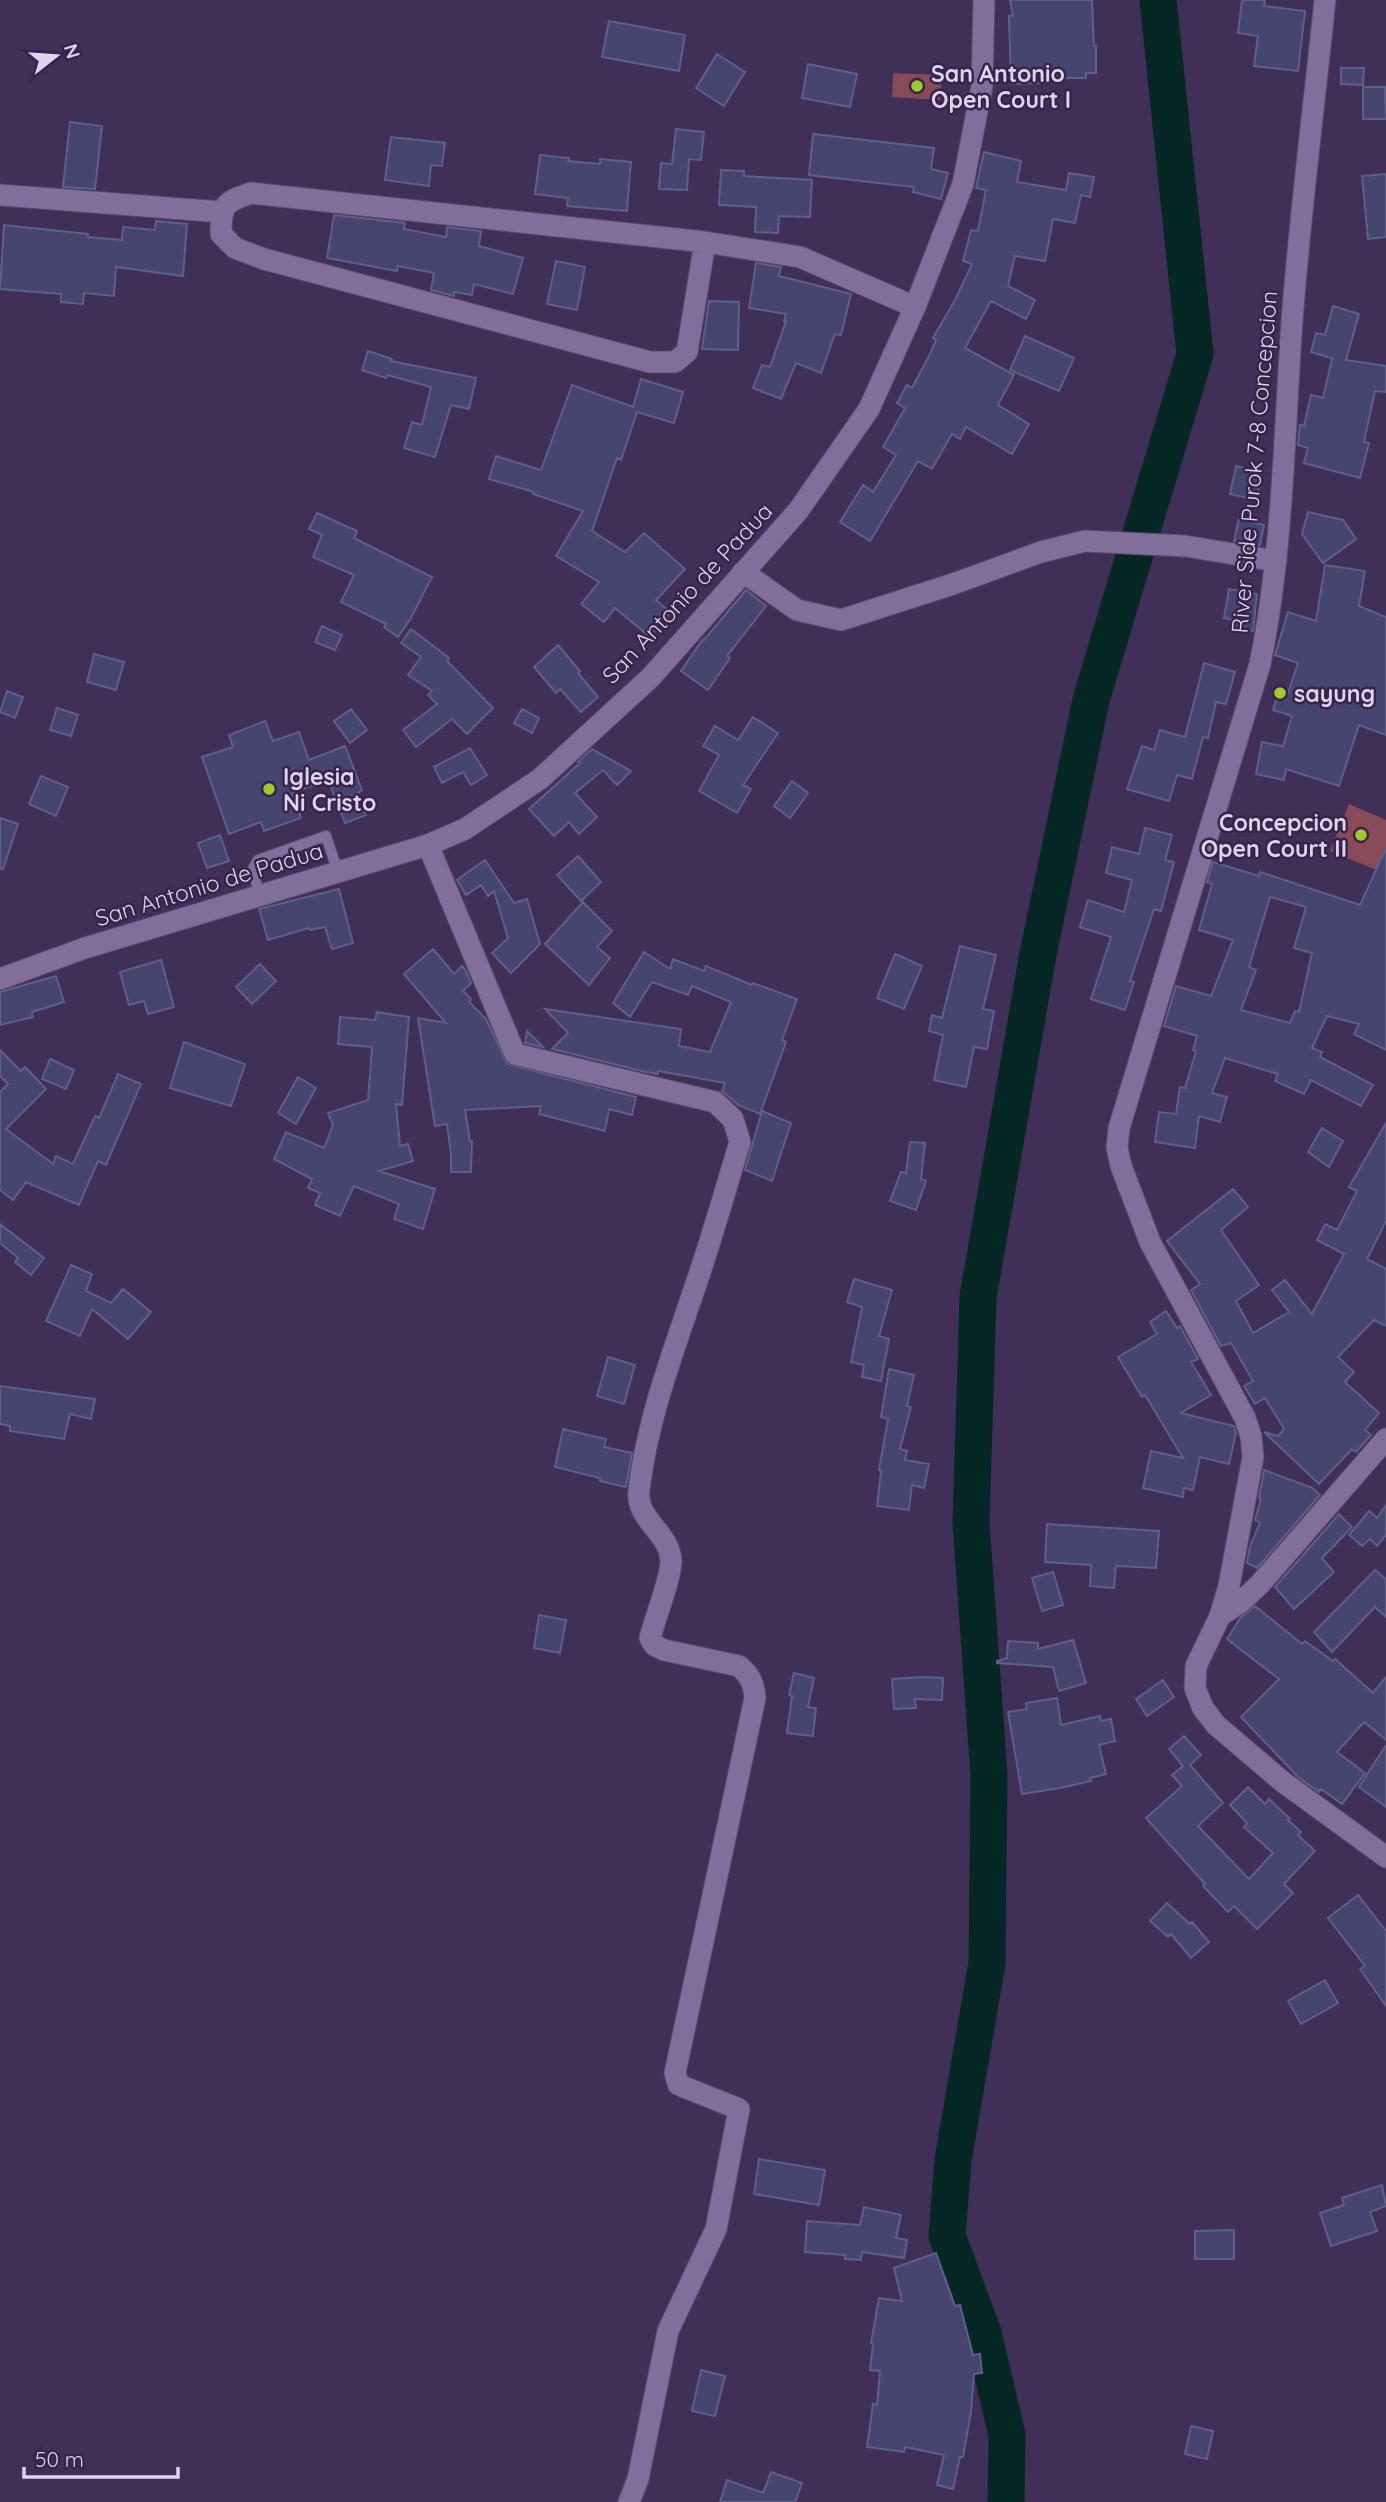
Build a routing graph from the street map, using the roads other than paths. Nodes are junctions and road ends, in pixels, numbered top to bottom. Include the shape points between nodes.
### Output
1 (984, 0) edge
2 (1325, 0) edge
3 (0, 195) edge
4 (222, 212) junction
5 (705, 242) junction
6 (915, 307) junction
7 (1276, 561) junction
8 (743, 572) junction
9 (428, 845) junction
10 (338, 872) junction
11 (259, 895) junction
12 (0, 979) edge
13 (1386, 1439) edge
14 (1220, 1616) junction
15 (1386, 1857) edge
16 (629, 2502) edge

1 - 6 street, San Antonio de Padua via 982,86 963,184
2 - 7 street, River Side Purok 7-8 Concepcion via 1292,318
3 - 4 street
4 - 5 street via 231,201 251,193
4 - 5 street via 221,234 235,248 264,259 650,362 675,362 687,352
5 - 6 street via 800,257
6 - 8 street, San Antonio de Padua via 869,410 798,511
7 - 8 street via 1185,546 1085,541 841,620 797,610
7 - 14 street, River Side Purok 7-8 Concepcion via 1261,664 1116,1148 1150,1242 1251,1436 1253,1457
8 - 9 street, San Antonio de Padua via 651,677 540,779 465,829
9 - 10 street, San Antonio de Padua
9 - 16 street via 515,1054 715,1102 733,1119 740,1142 668,1361 638,1494 642,1514 667,1546 671,1560 650,1638 654,1645 739,1666 754,1688 675,2073 678,2084 739,2109 716,2229 668,2332 638,2479
10 - 11 street, San Antonio de Padua
10 - 11 lane via 326,836 258,860 253,869
11 - 12 street, San Antonio de Padua
13 - 14 street via 1260,1584
14 - 15 street, River Side Purok 7-8 Concepcion via 1196,1666 1195,1688 1203,1708 1216,1725 1283,1782

